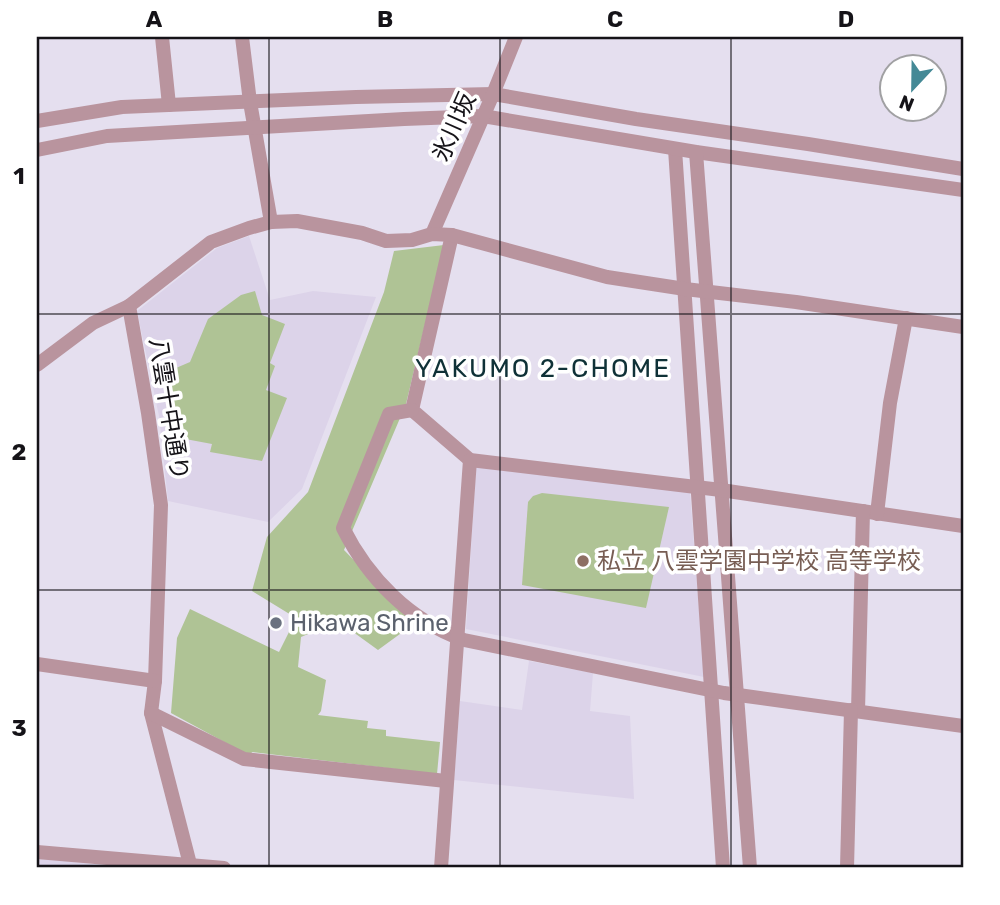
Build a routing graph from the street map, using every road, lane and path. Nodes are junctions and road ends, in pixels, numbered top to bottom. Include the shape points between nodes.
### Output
1 (162, 37) edge
2 (242, 37) edge
3 (516, 37) edge
4 (493, 94) junction
5 (250, 102) junction
6 (169, 105) junction
7 (483, 116) junction
8 (37, 121) edge
9 (255, 127) junction
10 (675, 149) junction
11 (37, 150) edge
12 (696, 152) junction
13 (963, 169) edge
14 (963, 190) edge
15 (271, 222) junction
16 (432, 234) junction
17 (452, 235) junction
18 (685, 289) junction
19 (706, 290) junction
20 (129, 306) junction
21 (906, 318) junction
22 (963, 327) edge
23 (37, 365) edge
24 (412, 410) junction
25 (470, 460) junction
26 (698, 488) junction
27 (722, 490) junction
28 (870, 513) junction
29 (963, 526) edge
30 (457, 637) junction
31 (37, 664) edge
32 (155, 681) junction
33 (711, 690) junction
34 (737, 694) junction
35 (855, 711) junction
36 (151, 713) junction
37 (963, 726) edge
38 (446, 781) junction
39 (37, 852) edge
40 (191, 866) edge
41 (223, 868) edge
42 (441, 868) edge
43 (723, 868) edge
44 (750, 868) edge
45 (847, 868) edge

1 - 6 street
2 - 5 street
3 - 4 street, 氷川坂
4 - 5 street
4 - 7 street, 氷川坂
4 - 13 street
5 - 6 street
5 - 9 street
6 - 8 street via 122,107
7 - 9 street
7 - 10 street
7 - 16 street, 氷川坂
9 - 11 street via 107,136
9 - 15 street
10 - 12 street
10 - 18 street
12 - 14 street
12 - 19 street
15 - 16 street via 297,221 386,241
15 - 20 street via 212,242
16 - 17 street
17 - 18 street via 607,277
17 - 24 street
18 - 19 street
18 - 26 street
19 - 21 street
19 - 27 street
20 - 23 street via 93,323
20 - 32 street, 八雲十中通り via 161,505
21 - 22 street
21 - 28 street
24 - 25 street
24 - 30 street via 389,414 343,528 356,555 391,595 422,619
25 - 26 street
25 - 30 street
26 - 27 street
26 - 33 street
27 - 28 street
27 - 34 street
28 - 29 street
28 - 35 street
30 - 33 street
30 - 38 street
31 - 32 street
32 - 36 street, 八雲十中通り
33 - 34 street
33 - 43 street
34 - 35 street
34 - 44 street
35 - 37 street
35 - 45 street
36 - 38 street via 244,759
36 - 40 street, 八雲十中通り
38 - 42 street
39 - 40 street
40 - 41 street

